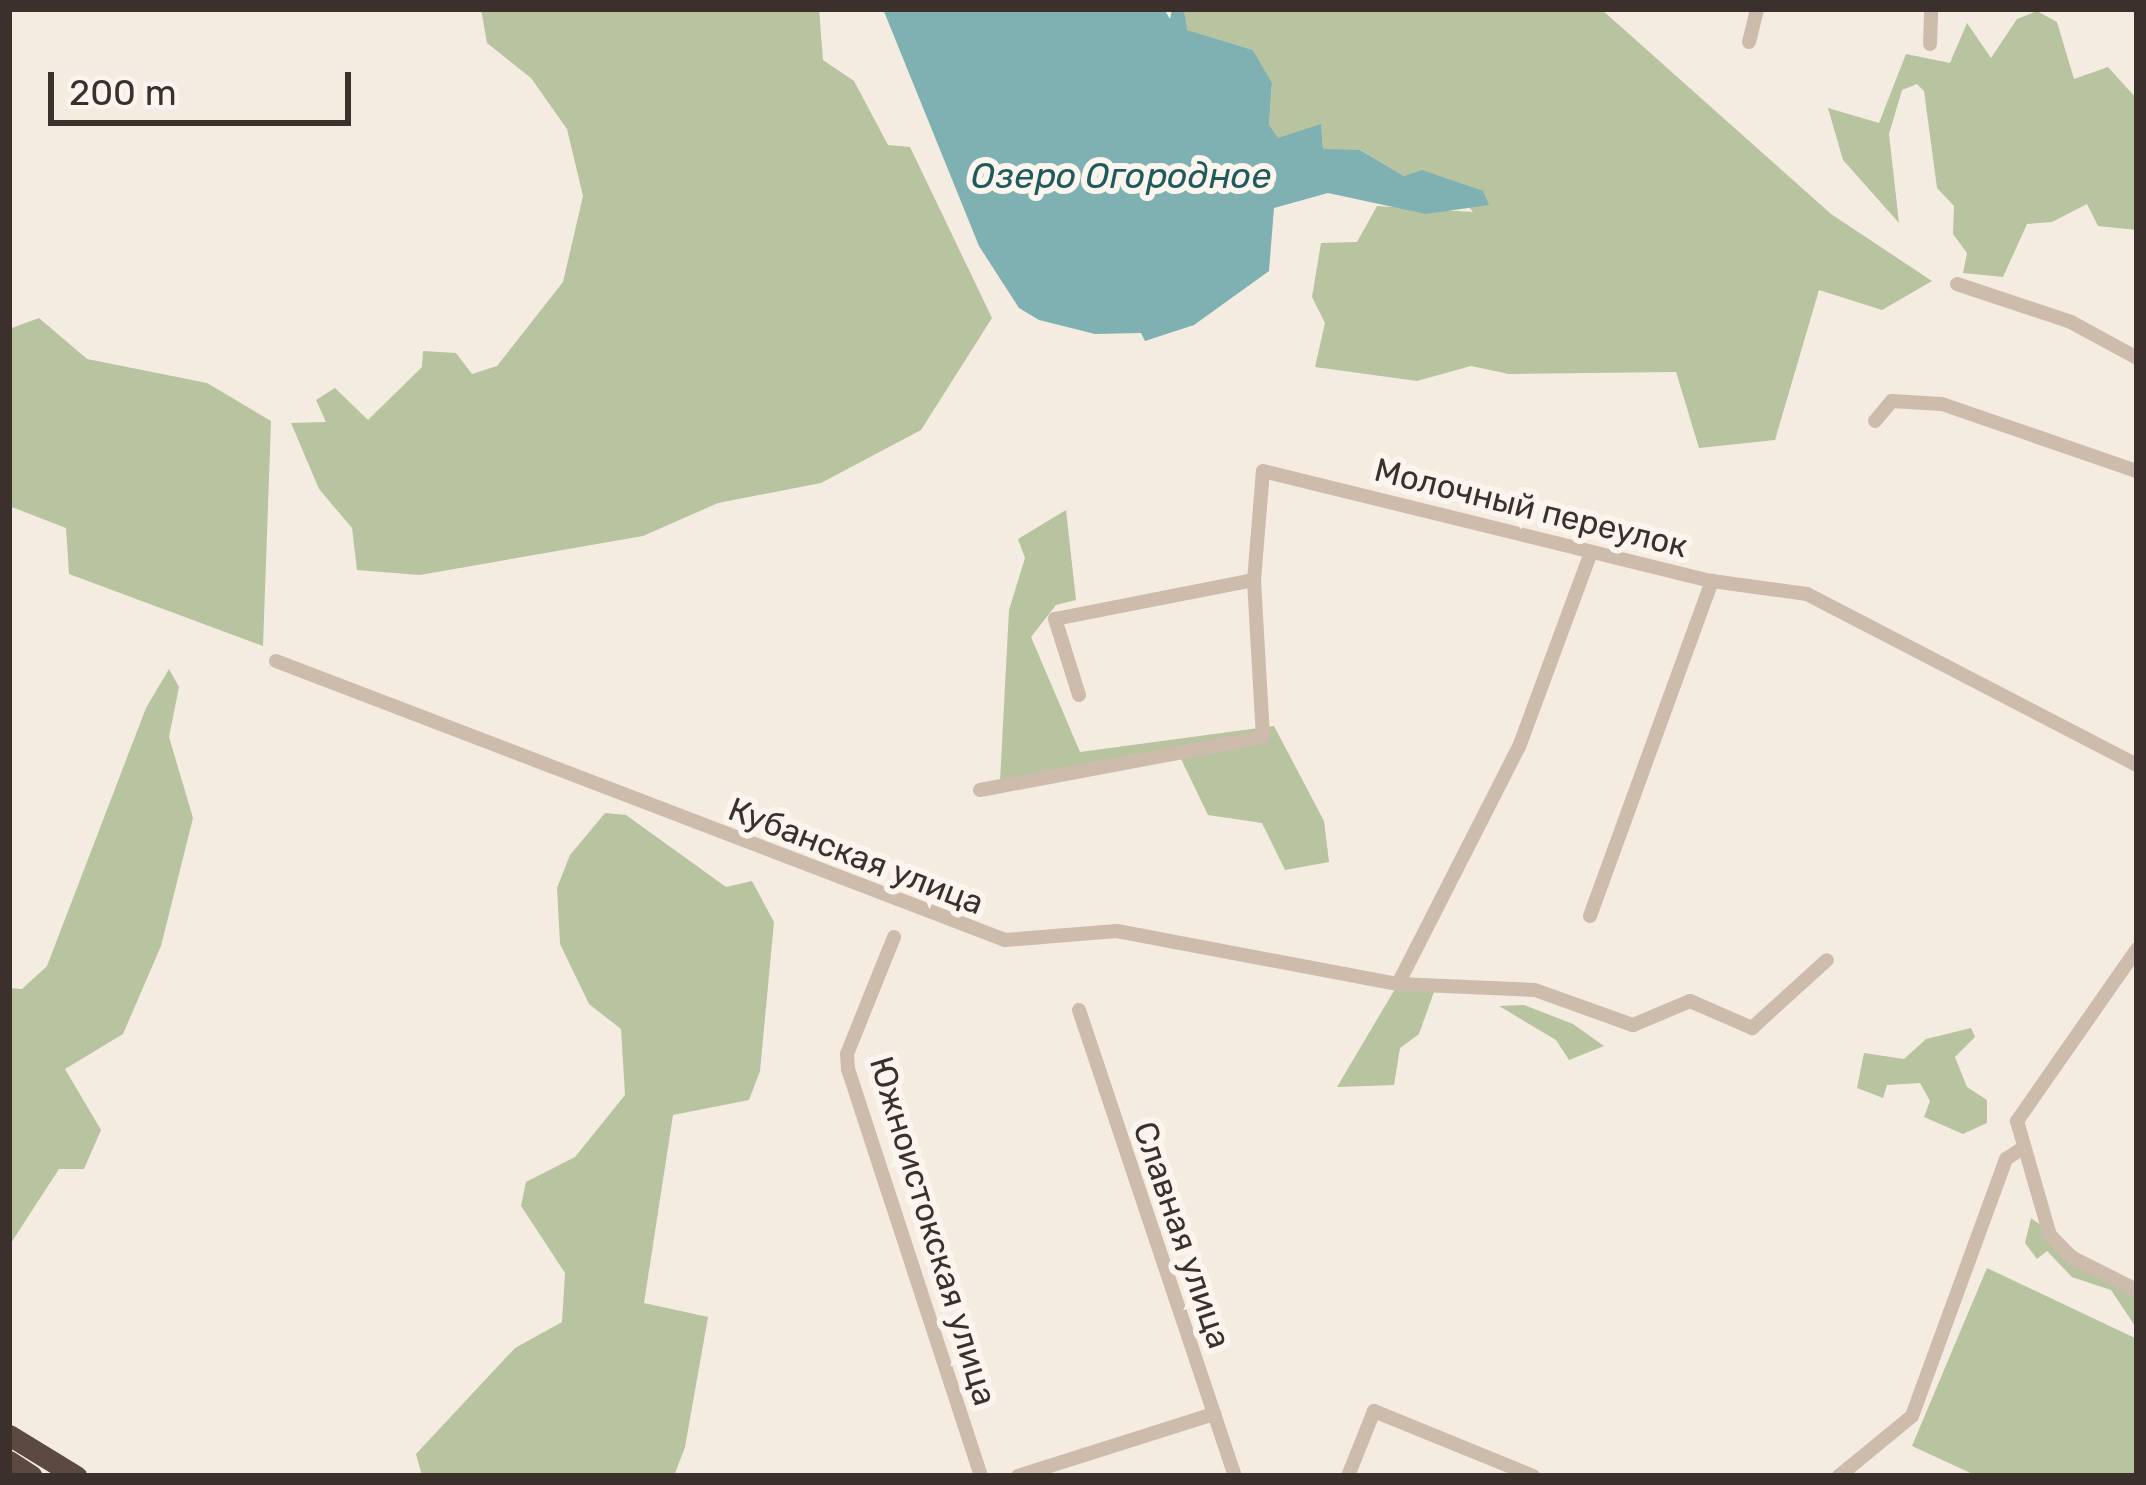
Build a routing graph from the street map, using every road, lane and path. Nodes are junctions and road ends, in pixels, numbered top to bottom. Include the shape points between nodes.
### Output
1 (1756, 9) edge
2 (1931, 9) edge
3 (1749, 43) dead end
4 (1930, 44) dead end
5 (1957, 284) dead end
6 (2137, 358) edge
7 (1874, 422) dead end
8 (2137, 471) edge
9 (1591, 552) junction
10 (1254, 580) junction
11 (1712, 581) junction
12 (276, 661) dead end
13 (1079, 695) dead end
14 (2137, 765) edge
15 (980, 790) dead end
16 (1590, 916) dead end
17 (894, 937) dead end
18 (2137, 949) edge
19 (1827, 959) dead end
20 (1398, 984) junction
21 (1079, 1010) dead end
22 (2023, 1148) junction
23 (2137, 1290) edge
24 (1214, 1414) junction
25 (9, 1435) edge
26 (9, 1461) edge
27 (32, 1476) edge
28 (76, 1476) edge
29 (981, 1476) edge
30 (1018, 1476) edge
31 (1235, 1476) edge
32 (1348, 1476) edge
33 (1533, 1476) edge
34 (1839, 1476) edge

1 - 3 street
2 - 4 street
5 - 6 street via 2071,322
7 - 8 street via 1892,401 1942,404
9 - 10 street, Молочный переулок via 1263,471
9 - 11 street, Молочный переулок
9 - 20 street via 1519,747
10 - 13 street via 1055,619
10 - 15 street via 1263,737
11 - 14 street, Молочный переулок via 1807,594
11 - 16 street
12 - 20 street, Кубанская улица via 1005,940 1117,931
17 - 29 street, Южноистокская улица via 848,1069
18 - 22 street via 2017,1121
19 - 20 street, Кубанская улица via 1752,1028 1690,1001 1633,1025 1535,990
21 - 24 street, Славная улица
22 - 23 street via 2050,1235 2071,1257
22 - 34 street via 2006,1159 1912,1416
24 - 30 street
24 - 31 street, Славная улица
25 - 28 highway
26 - 27 highway
32 - 33 street via 1374,1411

